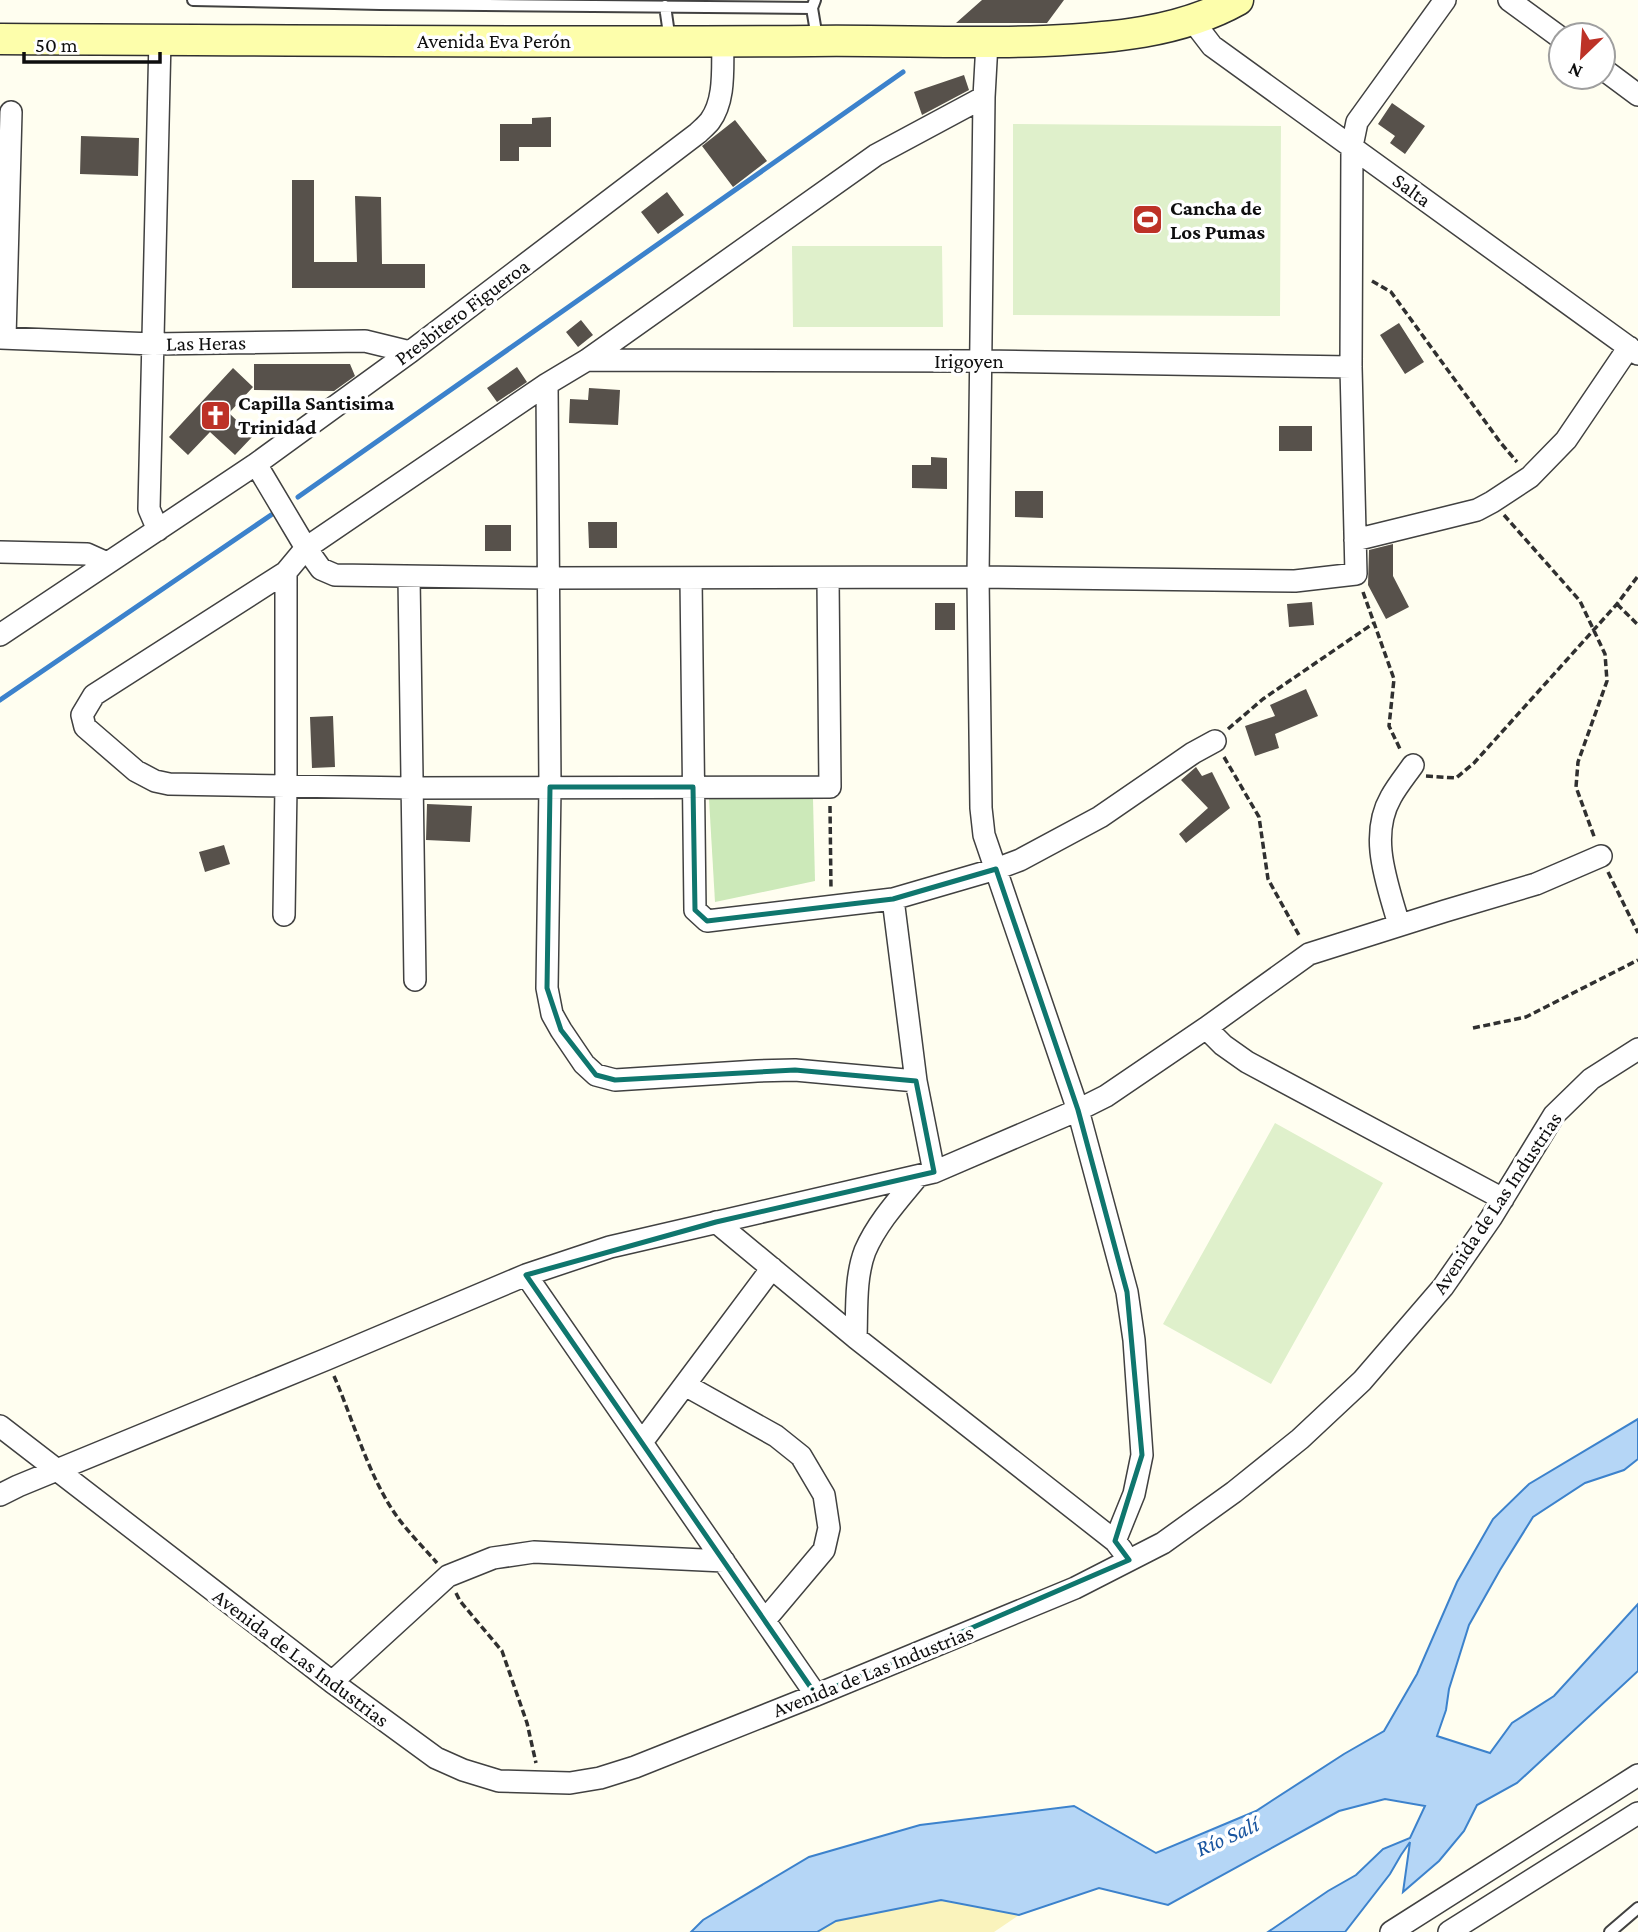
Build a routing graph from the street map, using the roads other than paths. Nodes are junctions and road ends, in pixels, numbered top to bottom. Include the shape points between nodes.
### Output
1 (193, 0) edge
2 (1238, 0) edge
3 (1445, 0) edge
4 (1509, 0) edge
5 (381, 2) edge
6 (604, 3) edge
7 (813, 4) edge
8 (665, 6) junction
9 (1192, 20) junction
10 (1547, 28) edge
11 (0, 39) edge
12 (160, 40) junction
13 (670, 41) junction
14 (723, 41) junction
15 (818, 41) junction
16 (987, 43) junction
17 (1617, 79) edge
18 (1638, 95) edge
19 (984, 97) junction
20 (10, 112) dead end
21 (1352, 146) junction
22 (3, 338) edge
23 (153, 344) junction
24 (1633, 351) edge
25 (410, 352) junction
26 (587, 360) junction
27 (980, 361) junction
28 (1352, 367) junction
29 (547, 384) junction
30 (256, 464) junction
31 (158, 530) junction
32 (1355, 540) junction
33 (306, 548) junction
34 (0, 552) edge
35 (107, 562) junction
36 (286, 572) junction
37 (978, 577) junction
38 (409, 578) junction
39 (548, 578) junction
40 (691, 578) junction
41 (828, 579) junction
42 (0, 635) edge
43 (1215, 741) road end
44 (1413, 765) road end
45 (286, 786) junction
46 (550, 787) junction
47 (693, 787) junction
48 (411, 788) junction
49 (1601, 856) road end
50 (996, 869) junction
51 (894, 900) junction
52 (284, 915) dead end
53 (1399, 925) junction
54 (415, 980) dead end
55 (1206, 1028) junction
56 (1638, 1049) edge
57 (916, 1081) junction
58 (1078, 1110) junction
59 (926, 1174) junction
60 (1503, 1199) junction
61 (716, 1222) junction
62 (772, 1268) junction
63 (526, 1275) junction
64 (856, 1338) junction
65 (685, 1385) junction
66 (0, 1426) edge
67 (642, 1443) junction
68 (55, 1470) junction
69 (0, 1495) edge
70 (1115, 1541) junction
71 (1129, 1560) junction
72 (724, 1561) junction
73 (765, 1620) junction
74 (332, 1682) junction
75 (816, 1695) junction
76 (1638, 1775) edge
77 (1615, 1789) junction
78 (1636, 1817) edge
79 (1638, 1908) edge
80 (1391, 1932) edge
81 (1449, 1932) edge
82 (1610, 1932) edge

1 - 5 lane
2 - 9 main road, Avenida Eva Perón
3 - 21 street via 1357,122
4 - 10 street
5 - 6 lane
6 - 8 lane
7 - 8 lane
7 - 15 lane
8 - 13 lane
9 - 16 main road, Avenida Eva Perón via 1143,33
9 - 21 street, Salta via 1212,46
11 - 12 main road, Avenida Eva Perón
12 - 13 main road, Avenida Eva Perón
12 - 23 street
13 - 14 main road, Avenida Eva Perón
14 - 15 main road, Avenida Eva Perón
14 - 25 street, Presbitero Figueroa via 718,104 698,133
15 - 16 main road, Avenida Eva Perón
16 - 19 street
17 - 18 street
19 - 26 street via 876,155
19 - 27 street
20 - 22 street
21 - 24 street, Salta
21 - 28 street
22 - 23 street, Las Heras
23 - 25 street, Las Heras via 365,341
23 - 31 street via 149,509
24 - 32 street via 1566,440 1530,477 1477,510
25 - 30 street, Presbitero Figueroa
26 - 27 street, Irigoyen
26 - 29 street
27 - 28 street, Irigoyen
27 - 37 street
28 - 32 street
29 - 33 street
29 - 39 street
30 - 31 street, Presbitero Figueroa
30 - 33 street
31 - 35 street, Presbitero Figueroa
32 - 37 street via 1356,574 1296,581
33 - 36 street
33 - 38 street via 321,569 335,575
34 - 35 street via 87,554
35 - 42 street, Presbitero Figueroa
36 - 45 street
36 - 45 street via 94,695 82,715 85,727 99,740 155,781
37 - 41 street
37 - 50 street via 981,808 984,835
38 - 39 street
38 - 48 street
39 - 40 street
39 - 46 street
40 - 41 street
40 - 47 street
41 - 47 street via 830,787
43 - 50 street via 1100,817
44 - 53 street via 1390,798 1381,824 1381,854
45 - 48 street
45 - 52 street
46 - 47 street
46 - 48 street
46 - 57 street via 547,988 561,1030 596,1075 615,1080 795,1070
47 - 51 street via 695,910 707,921
48 - 54 street
49 - 53 street via 1536,884
50 - 51 street
50 - 58 street
51 - 57 street
53 - 55 street via 1309,954
55 - 58 street
55 - 60 street via 1247,1062
56 - 60 street, Avenida de Las Industrias via 1591,1079 1554,1115
57 - 59 street
58 - 59 street
58 - 70 street via 1127,1292 1138,1380 1142,1455 1134,1493
59 - 61 street
59 - 64 street via 876,1230 864,1253
60 - 71 street, Avenida de Las Industrias via 1443,1287 1363,1381 1234,1492 1163,1543
61 - 62 street
61 - 63 street via 610,1247
62 - 64 street
62 - 65 street
63 - 67 street
63 - 68 street
64 - 70 street
65 - 67 street
65 - 73 street via 776,1436 801,1456 824,1495 829,1528 824,1550
66 - 68 street, Avenida de Las Industrias
67 - 72 street
68 - 69 street
68 - 74 street, Avenida de Las Industrias
70 - 71 street
71 - 75 street, Avenida de Las Industrias via 1075,1588
72 - 73 street
72 - 74 street via 534,1552 493,1558 449,1576
73 - 75 street
74 - 75 street, Avenida de Las Industrias via 436,1758 463,1770 499,1781 570,1783 624,1771
76 - 77 street
77 - 78 street
77 - 80 street
78 - 81 street
79 - 82 lane

